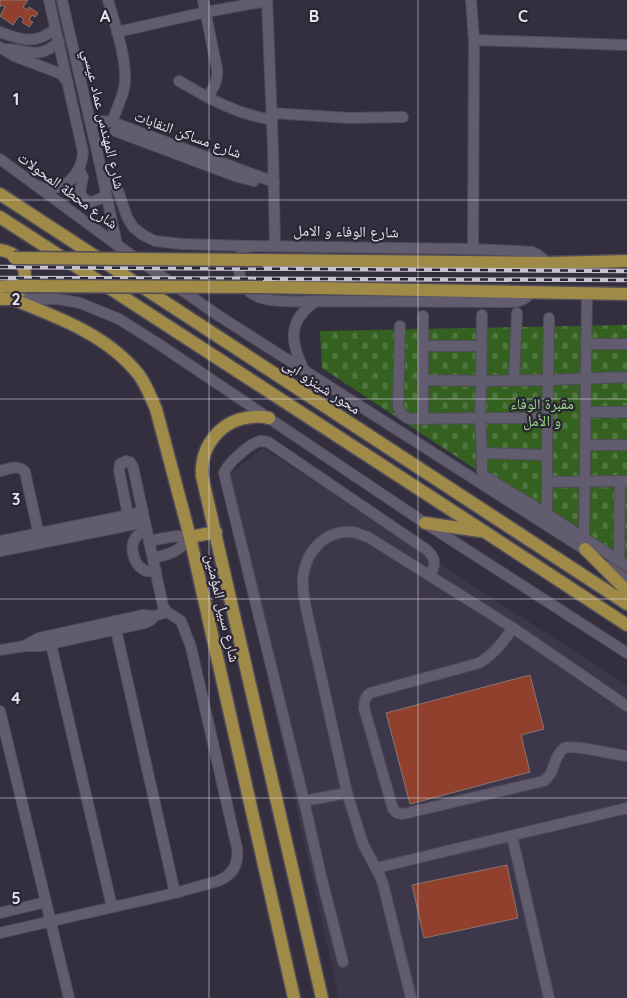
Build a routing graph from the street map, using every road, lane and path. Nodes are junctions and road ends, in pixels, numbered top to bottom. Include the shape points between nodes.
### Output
1 (49, 0) edge
2 (62, 0) edge
3 (108, 0) edge
4 (203, 0) edge
5 (267, 0) edge
6 (472, 0) edge
7 (206, 12) junction
8 (55, 30) junction
9 (0, 32) edge
10 (117, 32) junction
11 (474, 40) junction
12 (59, 42) junction
13 (627, 45) edge
14 (2, 48) edge
15 (179, 80) dead end
16 (68, 84) junction
17 (207, 97) junction
18 (272, 116) junction
19 (403, 117) dead end
20 (90, 121) junction
21 (111, 126) junction
22 (0, 159) edge
23 (79, 169) junction
24 (101, 169) junction
25 (269, 182) junction
26 (36, 186) junction
27 (0, 194) edge
28 (106, 196) junction
29 (0, 217) edge
30 (118, 245) junction
31 (248, 246) junction
32 (275, 246) junction
33 (474, 249) junction
34 (0, 250) edge
35 (0, 258) edge
36 (627, 261) edge
37 (548, 263) junction
38 (0, 287) edge
39 (531, 292) junction
40 (587, 293) junction
41 (627, 294) edge
42 (6, 299) edge
43 (316, 301) junction
44 (517, 313) dead end
45 (482, 315) dead end
46 (423, 316) dead end
47 (549, 318) dead end
48 (400, 326) dead end
49 (586, 344) junction
50 (627, 344) edge
51 (423, 346) junction
52 (482, 346) junction
53 (305, 371) junction
54 (627, 377) edge
55 (586, 379) junction
56 (423, 380) junction
57 (514, 380) junction
58 (548, 380) junction
59 (482, 381) junction
60 (586, 412) junction
61 (627, 412) edge
62 (269, 418) junction
63 (423, 418) junction
64 (480, 418) junction
65 (547, 418) junction
66 (627, 445) edge
67 (586, 446) junction
68 (482, 453) junction
69 (547, 455) junction
70 (0, 471) edge
71 (624, 481) edge
72 (547, 482) junction
73 (586, 482) junction
74 (547, 514) junction
75 (128, 515) junction
76 (425, 523) junction
77 (146, 526) junction
78 (216, 532) junction
79 (485, 532) junction
80 (40, 538) junction
81 (190, 538) junction
82 (0, 541) edge
83 (585, 544) junction
84 (0, 551) edge
85 (153, 558) junction
86 (623, 564) edge
87 (156, 571) junction
88 (430, 576) junction
89 (627, 580) edge
90 (627, 590) edge
91 (627, 604) edge
92 (167, 612) junction
93 (115, 625) junction
94 (627, 625) edge
95 (513, 628) junction
96 (51, 644) junction
97 (25, 646) junction
98 (0, 650) edge
99 (627, 653) edge
100 (627, 706) edge
101 (0, 711) edge
102 (627, 756) edge
103 (347, 793) junction
104 (304, 801) junction
105 (627, 808) edge
106 (512, 836) junction
107 (376, 868) junction
108 (174, 893) junction
109 (46, 902) junction
110 (112, 907) junction
111 (0, 913) edge
112 (51, 921) junction
113 (0, 933) edge
114 (343, 962) dead end
115 (69, 998) edge
116 (294, 998) edge
117 (322, 998) edge
118 (410, 998) edge
119 (549, 998) edge

1 - 8 street, شارع المهندس عماد عيسي
2 - 20 street, شارع المهندس عماد عيسي
3 - 10 street
4 - 7 street
5 - 7 street
5 - 18 street
6 - 11 street
7 - 10 street
7 - 17 street via 218,76
8 - 9 street via 31,40
8 - 12 street, شارع المهندس عماد عيسي
10 - 21 street via 125,79
11 - 13 street
11 - 33 street
12 - 14 street via 37,53
12 - 16 street, شارع المهندس عماد عيسي
14 - 16 street via 14,56 59,73
15 - 17 street
16 - 23 street, شارع المهندس عماد عيسي via 83,152
17 - 18 street via 238,111
18 - 19 street
18 - 25 street
20 - 21 street, شارع مساكن النقابات via 101,121
20 - 24 street, شارع المهندس عماد عيسي
21 - 25 street, شارع مساكن النقابات
22 - 26 street, شارع محطة المحولات
23 - 26 street via 62,185 50,188
23 - 28 street, شارع المهندس عماد عيسي via 83,177 80,192 83,198 92,202
24 - 28 street, شارع المهندس عماد عيسي
24 - 31 street, شارع الوفاء و الامل via 118,191 133,227 143,236 168,243
25 - 32 street
26 - 30 street, شارع محطة المحولات
27 - 91 main road, محور شينزو ابى
28 - 30 street, شارع المهندس عماد عيسي
29 - 79 main road
30 - 53 street, شارع محطة المحولات
31 - 32 street, شارع الوفاء و الامل
31 - 43 street via 238,263 240,278 255,296 270,301
32 - 33 street, شارع الوفاء و الامل
33 - 37 street, شارع الوفاء و الامل via 532,252
34 - 42 main road via 13,254 25,271 19,292
35 - 37 main road, bridge
36 - 37 main road, شارع الوفاء و الامل
38 - 39 main road, bridge
39 - 40 main road
39 - 43 street via 517,302
40 - 41 main road
40 - 49 street
42 - 62 street via 58,299 80,303 119,319
42 - 81 main road, شارع سبيل المؤمنين via 81,329 111,348 140,376 156,409
43 - 53 street via 303,311 294,329 295,349
44 - 57 street
45 - 52 street
46 - 51 street
47 - 58 street
48 - 63 street via 399,410 410,419
49 - 50 street
49 - 55 street
51 - 52 street
51 - 56 street
52 - 59 street
53 - 83 street, شارع محطة المحولات
54 - 55 street
55 - 58 street
55 - 60 street
56 - 59 street
56 - 63 street
57 - 58 street
57 - 59 street
58 - 65 street
59 - 64 street
60 - 61 street
60 - 67 street
62 - 76 street
62 - 78 main road, شارع سبيل المؤمنين via 253,417 235,422 210,441 202,462 202,476
63 - 64 street
64 - 65 street
64 - 68 street
65 - 69 street
66 - 67 street
67 - 73 street
68 - 69 street
68 - 74 street via 484,476
69 - 72 street
70 - 80 street via 19,467 25,472
71 - 73 street
71 - 86 street
72 - 73 street
72 - 74 street
73 - 83 street
74 - 83 street
75 - 77 street
75 - 77 street via 119,467 126,461 133,467
75 - 80 street
76 - 79 main road
76 - 99 street
77 - 80 street
77 - 81 street
77 - 85 street
77 - 87 street via 136,537 133,555 144,570
78 - 81 main road
78 - 117 main road, شارع سبيل المؤمنين
79 - 94 main road
80 - 82 street
80 - 84 street
81 - 85 street via 175,552
81 - 116 main road, شارع سبيل المؤمنين
83 - 86 street
83 - 89 street
83 - 90 main road
85 - 87 street
87 - 92 street
88 - 95 street
88 - 103 street via 368,537 354,532 339,533 319,542 306,563 303,577 306,608
88 - 104 street via 435,563 427,550 268,442 256,442 226,468 224,473
92 - 93 street via 145,623
92 - 108 street via 181,620 191,647 238,855 234,869 225,879
93 - 96 street
93 - 97 street via 39,638
93 - 108 street
95 - 100 street
95 - 102 street via 495,652 479,663 370,692 366,697 364,708 393,809 404,814 544,780 549,777 559,752 564,748 576,747
96 - 97 street
96 - 110 street
97 - 98 street
101 - 109 street
103 - 104 street
103 - 107 street via 363,844
104 - 114 street
105 - 106 street
106 - 107 street
106 - 119 street
107 - 118 street via 383,884
108 - 110 street
109 - 111 street
109 - 112 street
110 - 112 street
112 - 113 street
112 - 115 street

